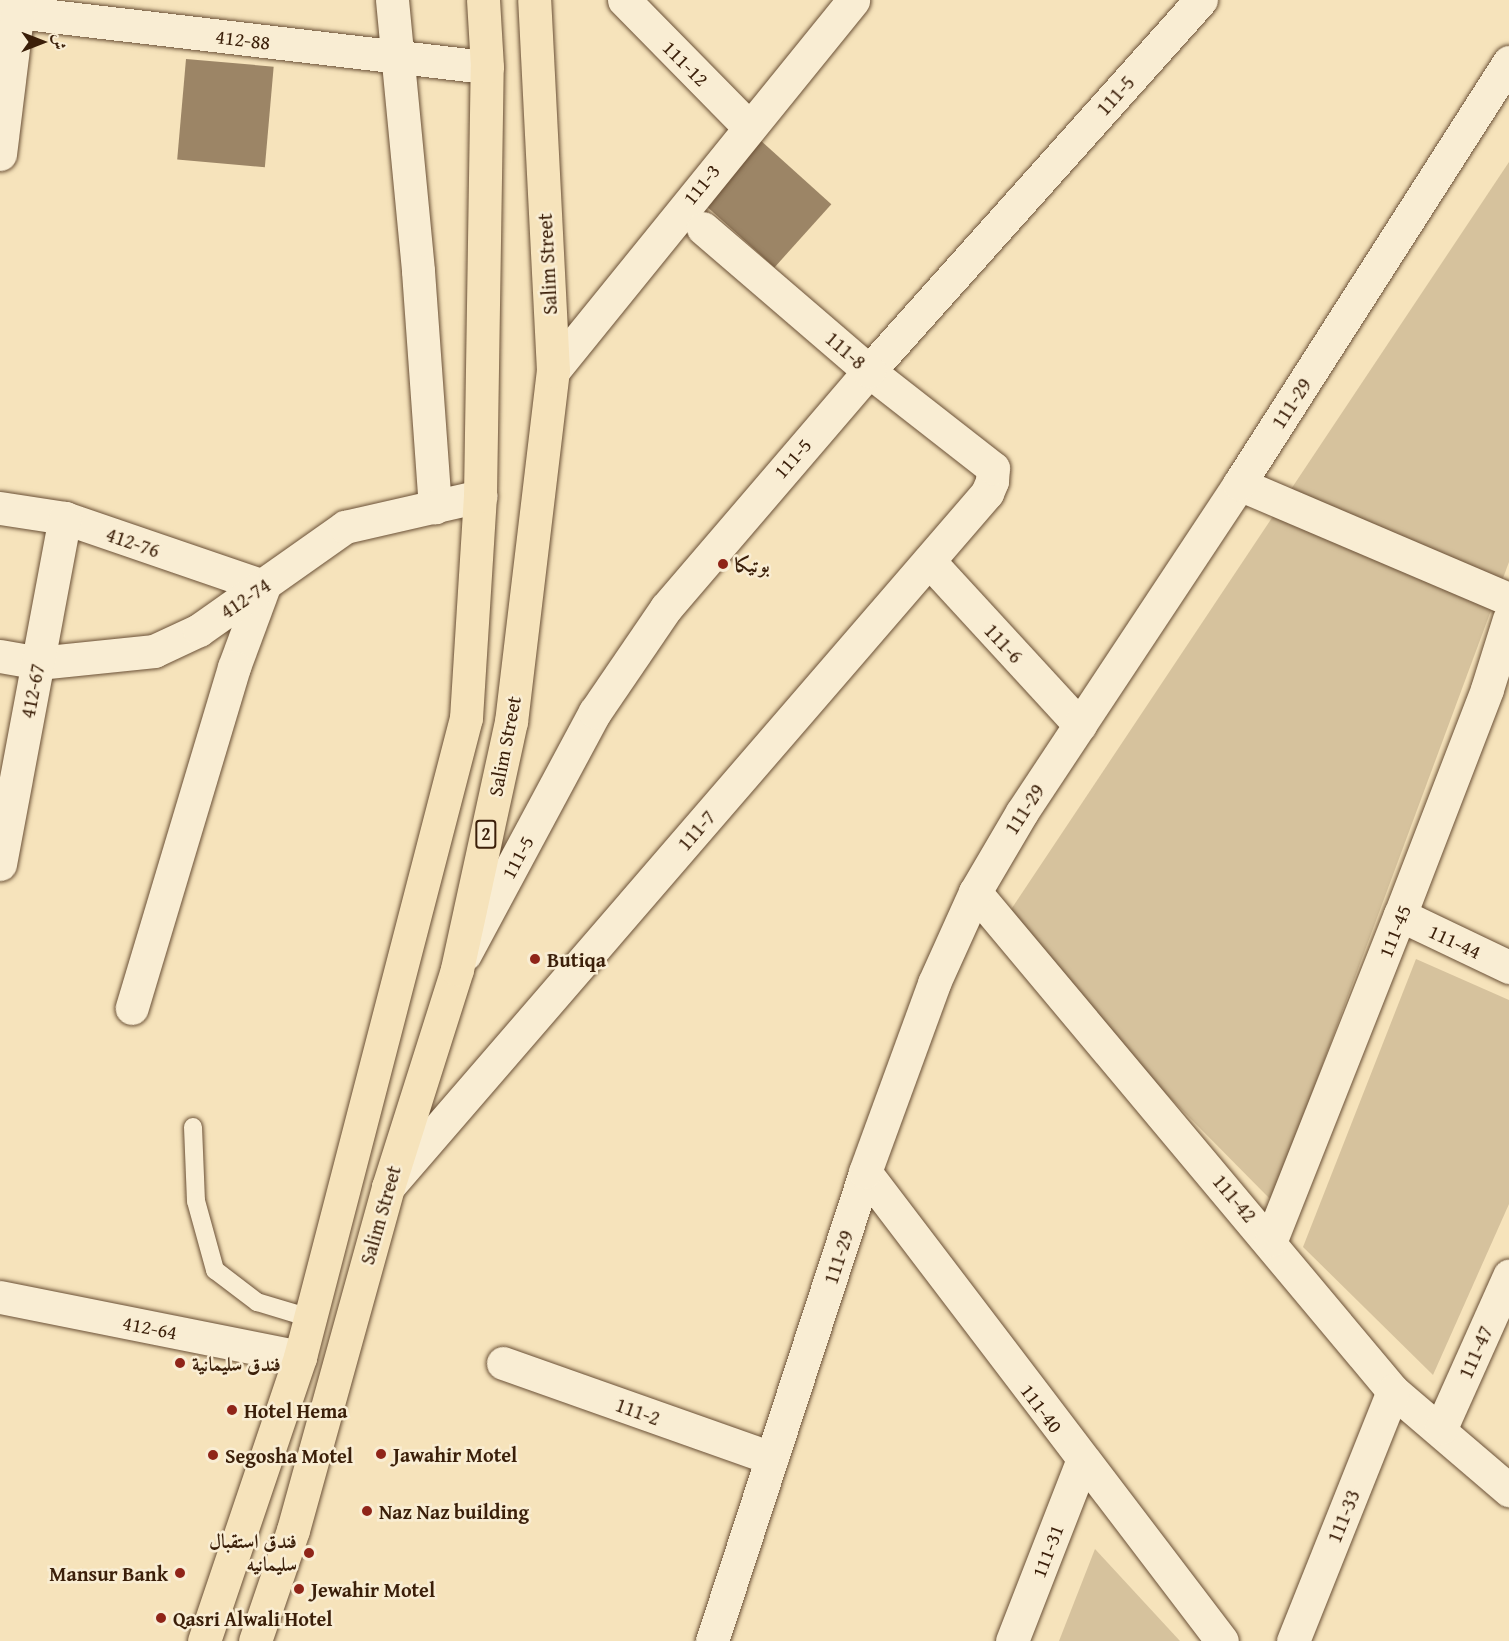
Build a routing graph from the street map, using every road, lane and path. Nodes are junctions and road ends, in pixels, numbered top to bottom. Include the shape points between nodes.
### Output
1 (392, 0) edge
2 (483, 0) edge
3 (534, 0) edge
4 (624, 0) edge
5 (853, 0) edge
6 (1201, 0) edge
7 (12, 8) edge
8 (397, 57) junction
9 (1509, 62) edge
10 (487, 67) junction
11 (748, 126) junction
12 (0, 154) edge
13 (703, 228) dead end
14 (552, 371) junction
15 (869, 371) junction
16 (993, 468) joint
17 (1239, 484) junction
18 (480, 496) junction
19 (435, 507) junction
20 (0, 508) edge
21 (65, 518) junction
22 (929, 561) junction
23 (264, 586) junction
24 (1509, 599) edge
25 (1509, 619) edge
26 (0, 656) edge
27 (38, 663) junction
28 (1498, 694) edge
29 (1080, 725) junction
30 (3, 829) edge
31 (0, 864) edge
32 (975, 892) junction
33 (1400, 915) junction
34 (1509, 967) edge
35 (457, 969) junction
36 (132, 1008) dead end
37 (193, 1127) dead end
38 (866, 1172) junction
39 (388, 1187) junction
40 (1271, 1240) junction
41 (1509, 1276) edge
42 (0, 1297) edge
43 (310, 1318) junction
44 (300, 1357) junction
45 (503, 1363) dead end
46 (1393, 1391) junction
47 (1441, 1428) junction
48 (772, 1458) junction
49 (1082, 1461) junction
50 (1509, 1490) edge
51 (204, 1641) edge
52 (255, 1641) edge
53 (712, 1641) edge
54 (1012, 1641) edge
55 (1222, 1641) edge
56 (1293, 1641) edge

1 - 8 street
2 - 10 main road, Salim Street
3 - 14 main road, Salim Street / 2
4 - 11 street, 111-12
5 - 11 street, 111-3
6 - 15 street, 111-5
7 - 8 street, 412-88
7 - 12 street
8 - 10 street, 412-88
8 - 19 street
9 - 17 street, 111-29
10 - 18 main road, Salim Street
11 - 14 street, 111-3
13 - 15 street, 111-8
14 - 35 main road, Salim Street / 2 via 511,722
15 - 16 street, 111-8
15 - 35 street, 111-5 via 705,557 629,659 595,712
16 - 22 street, 111-7 via 987,494
17 - 24 street
17 - 29 street, 111-29
18 - 19 street, 412-74
18 - 43 main road, Salim Street via 466,718
19 - 23 street, 412-74 via 345,527
20 - 21 street, 412-76
21 - 23 street, 412-76
21 - 27 street, 412-67
22 - 29 street, 111-6
22 - 39 street, 111-7
23 - 27 street, 412-74 via 199,630 154,651
23 - 36 street via 234,667
25 - 28 street, 111-45
26 - 27 street, 412-74
27 - 30 street, 412-67
28 - 33 street, 111-45
29 - 32 street, 111-29
30 - 31 street, 412-67
32 - 38 street, 111-29 via 934,983
32 - 40 street, 111-42
33 - 34 street, 111-44
33 - 40 street, 111-45
35 - 39 main road, Salim Street / 2
37 - 43 lane via 196,1201 215,1270 257,1302
38 - 48 street, 111-29
38 - 49 street, 111-40
39 - 52 main road, Salim Street / 2 via 293,1530
40 - 46 street, 111-42
41 - 47 street, 111-47
42 - 44 street, 412-64
43 - 44 main road, Salim Street
44 - 51 main road, Salim Street
45 - 48 street, 111-2
46 - 47 street, 111-42
46 - 56 street, 111-33
47 - 50 street, 111-42
48 - 53 street, 111-29
49 - 54 street, 111-31
49 - 55 street, 111-40

